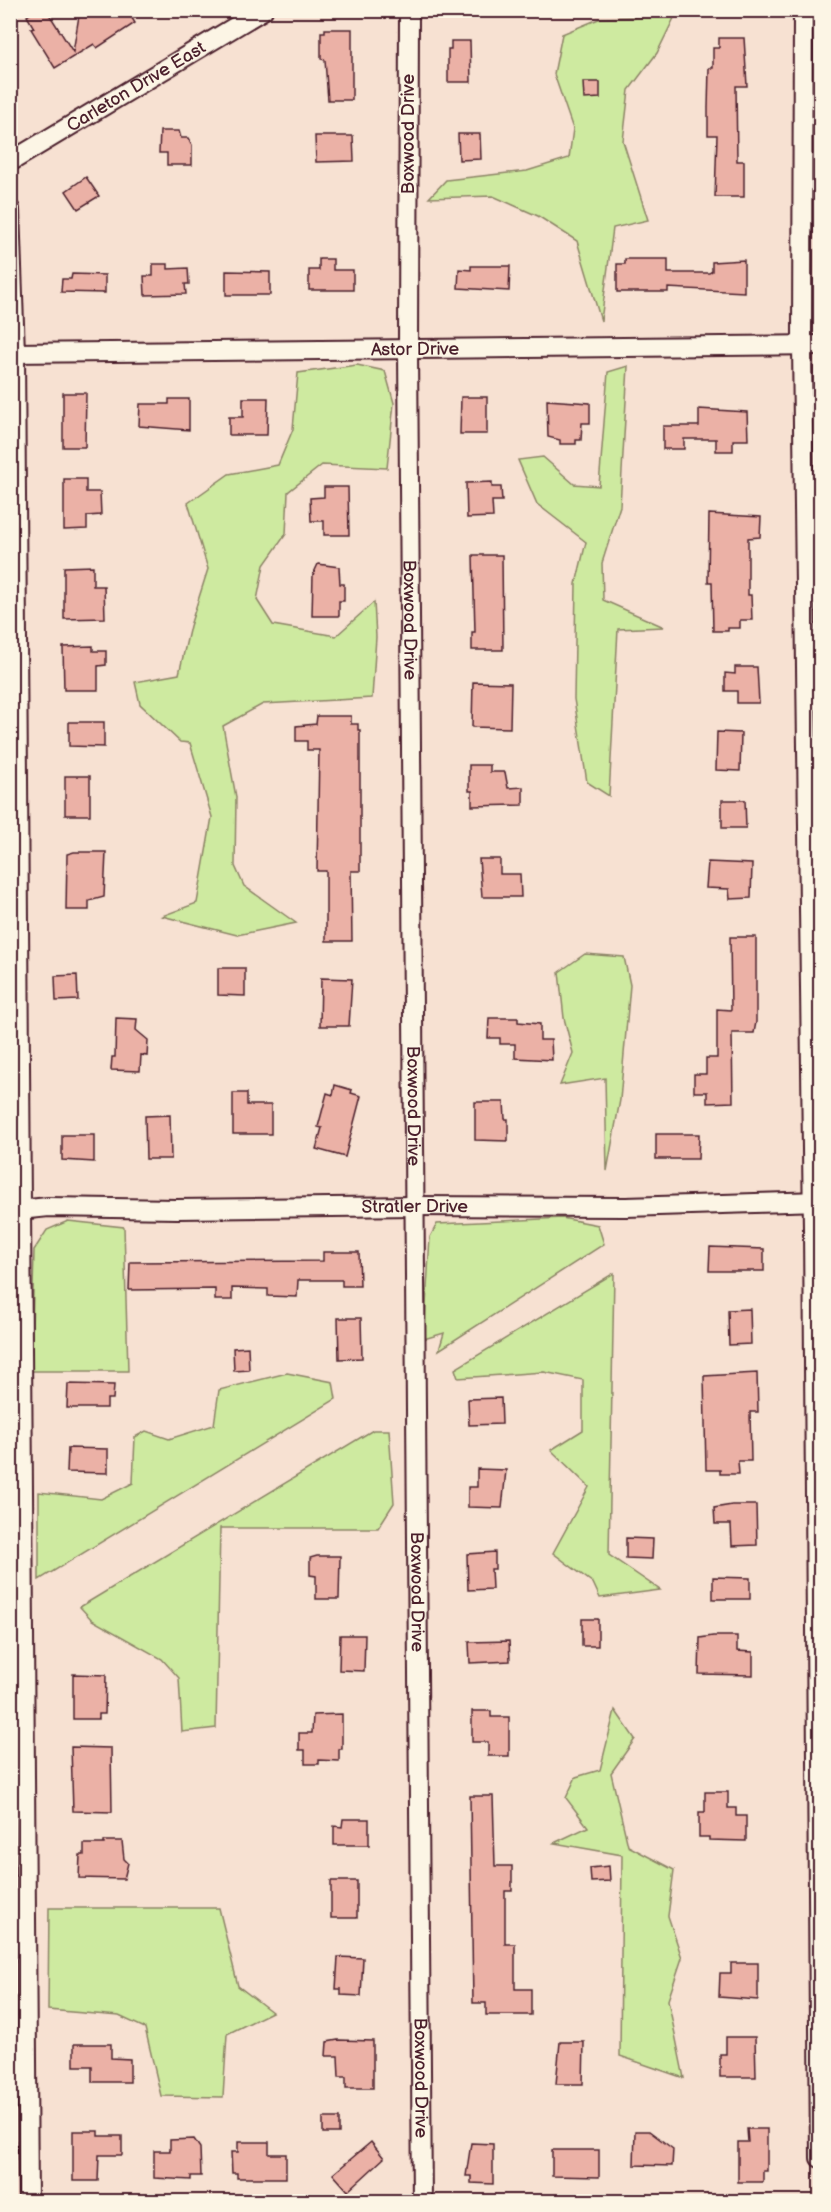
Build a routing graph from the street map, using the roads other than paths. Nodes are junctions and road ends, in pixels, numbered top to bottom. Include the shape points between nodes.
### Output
1 (263, 10) edge
2 (409, 10) edge
3 (803, 10) edge
4 (10, 162) edge
5 (10, 209) edge
6 (802, 345) junction
7 (820, 345) edge
8 (408, 350) junction
9 (13, 353) edge
10 (817, 1201) edge
11 (415, 1206) junction
12 (15, 1211) edge
13 (820, 2158) edge
14 (28, 2202) edge
15 (422, 2202) edge

1 - 4 street, Carleton Drive East
2 - 8 street, Boxwood Drive
3 - 6 street
5 - 9 street
6 - 7 street, Astor Drive
6 - 8 street, Astor Drive
6 - 10 street
8 - 9 street, Astor Drive
8 - 11 street, Boxwood Drive
9 - 12 street
10 - 11 street, Stratler Drive via 626,1207
10 - 13 street
11 - 12 street, Stratler Drive via 48,1207
11 - 15 street, Boxwood Drive
12 - 14 street

